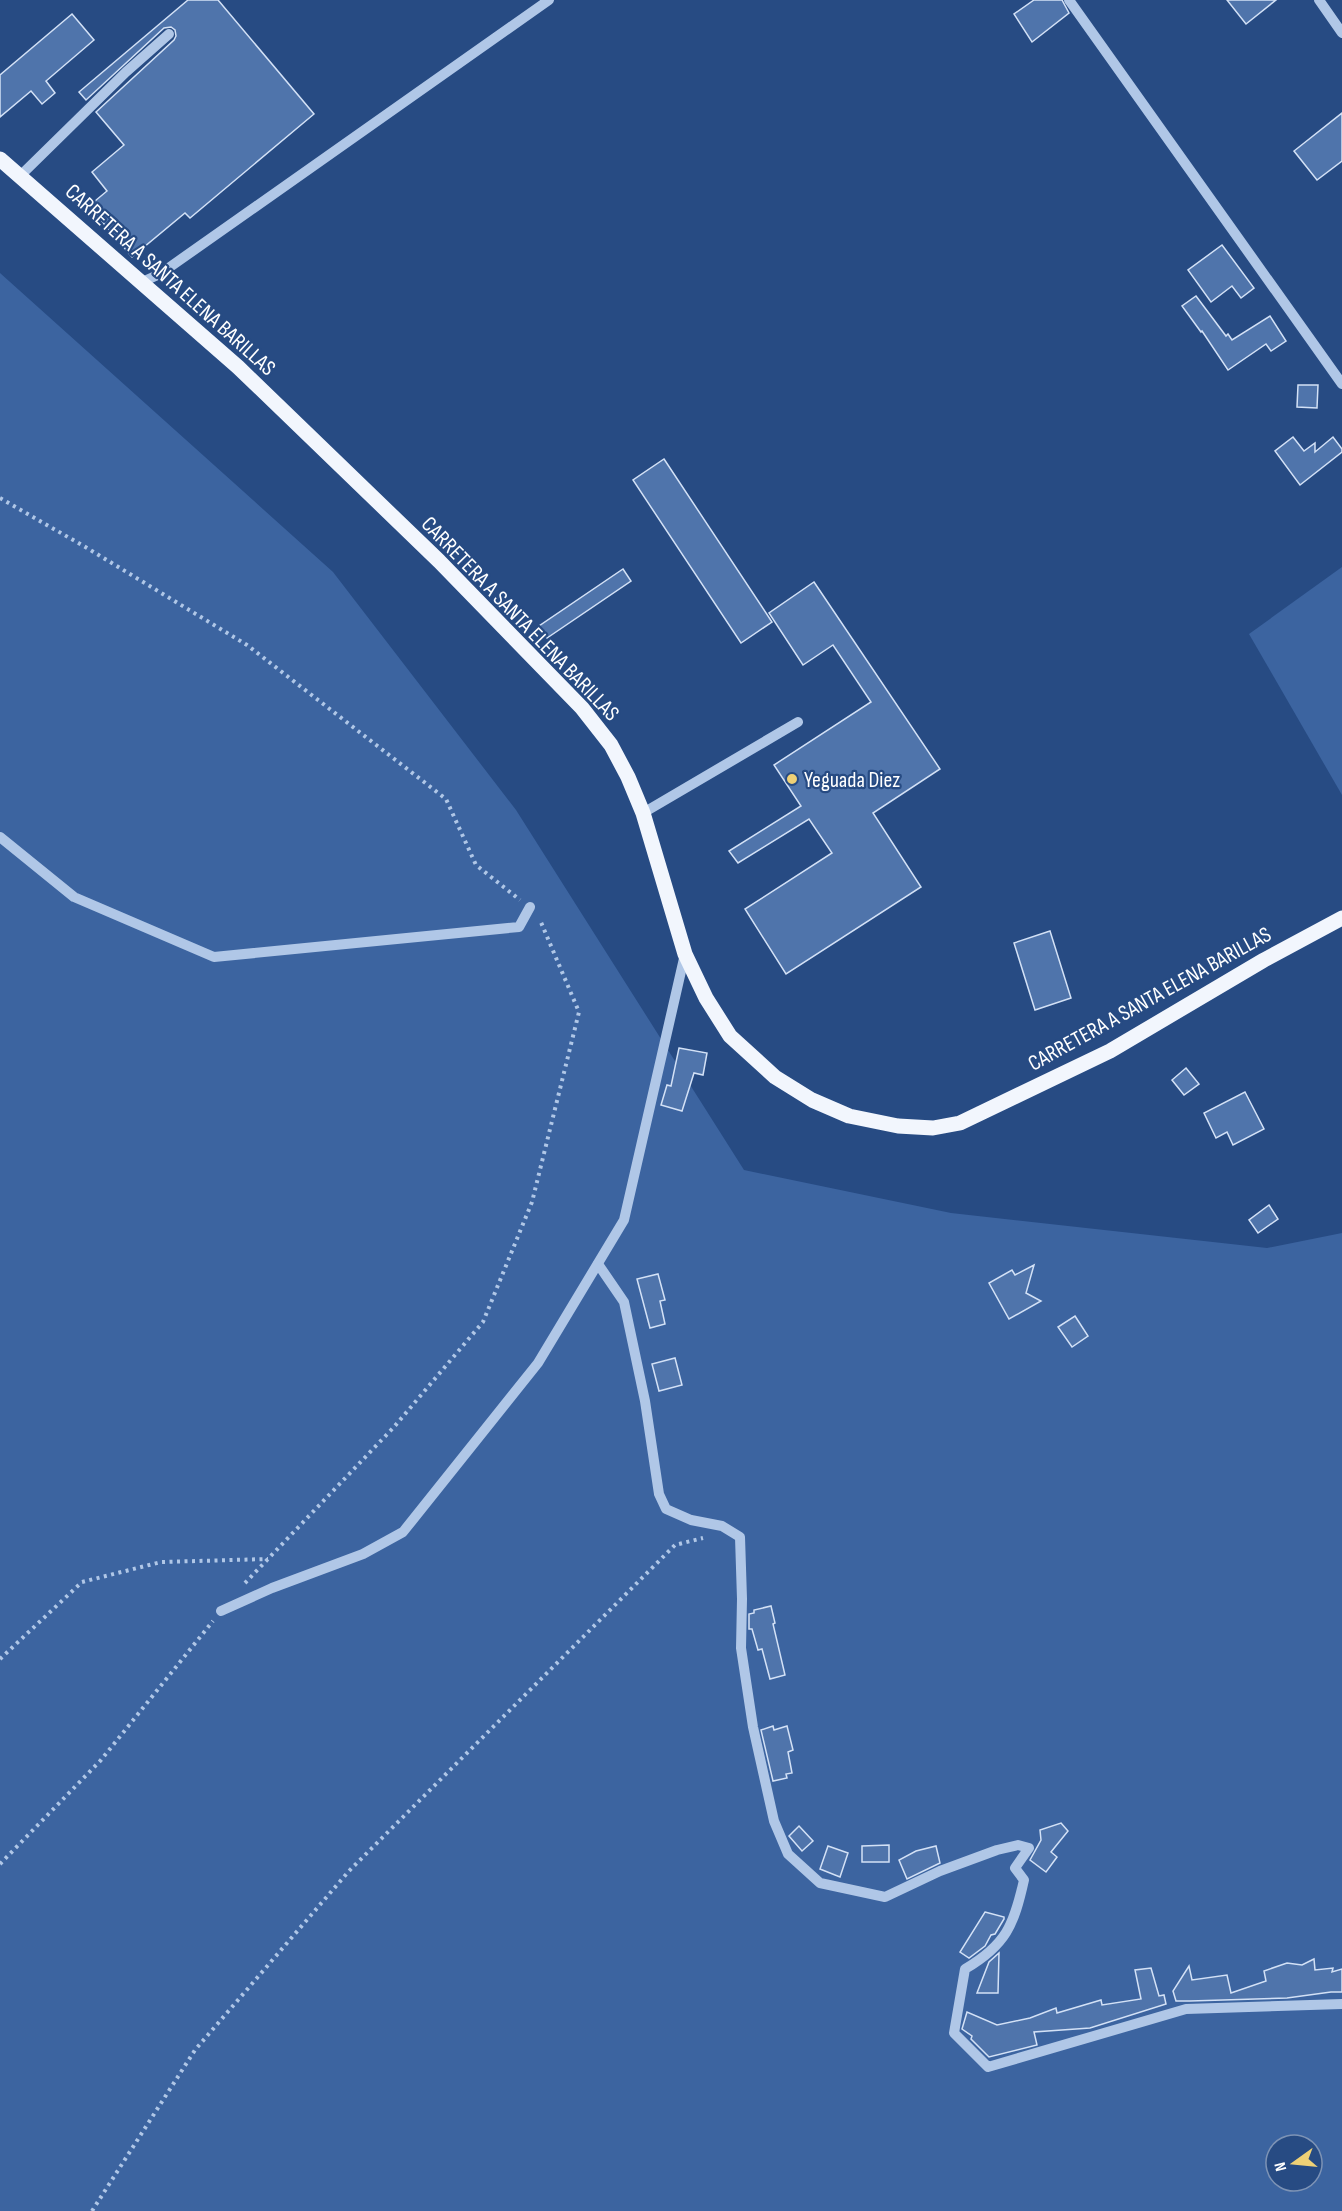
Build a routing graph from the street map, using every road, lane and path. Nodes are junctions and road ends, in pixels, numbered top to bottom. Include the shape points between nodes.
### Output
1 (549, 0) edge
2 (1069, 0) edge
3 (1319, 0) edge
4 (1342, 33) edge
5 (169, 34) dead end
6 (0, 159) edge
7 (20, 176) junction
8 (142, 282) junction
9 (1342, 384) edge
10 (0, 498) edge
11 (798, 722) dead end
12 (643, 813) junction
13 (0, 837) edge
14 (530, 908) junction
15 (1342, 918) edge
16 (685, 954) junction
17 (598, 1264) junction
18 (729, 1531) junction
19 (269, 1558) junction
20 (244, 1585) dead end
21 (221, 1611) joint
22 (0, 1659) edge
23 (0, 1864) edge
24 (1342, 2004) edge
25 (92, 2211) edge

1 - 8 street via 160,274
2 - 9 street
3 - 4 street
5 - 7 street
6 - 7 main road, CARRETERA A SANTA ELENA BARILLAS
7 - 8 main road, CARRETERA A SANTA ELENA BARILLAS
8 - 12 main road, CARRETERA A SANTA ELENA BARILLAS via 238,367 553,676 610,745
10 - 14 path via 257,652 446,799 476,865
11 - 12 street
12 - 16 main road, CARRETERA A SANTA ELENA BARILLAS
13 - 14 street via 74,897 214,957 519,927
14 - 19 path via 536,913 579,1012 532,1202 483,1322 394,1427
15 - 16 main road, CARRETERA A SANTA ELENA BARILLAS via 1110,1050 960,1123 933,1128 849,1116 812,1100 775,1077 730,1036
16 - 17 street via 624,1220
17 - 18 street via 624,1302 659,1494 666,1509
17 - 21 street via 538,1363 403,1532 363,1554
18 - 24 street via 740,1537 741,1648 753,1727 774,1821 788,1854 820,1883 885,1897 997,1850 1018,1845 1029,1848 1014,1868 1024,1880 1017,1910 1003,1940 965,1969 954,2033 988,2067 1186,2009
18 - 25 path via 675,1545 349,1871 195,2050
19 - 20 path
19 - 22 path via 160,1562 82,1582
21 - 23 path via 101,1760

